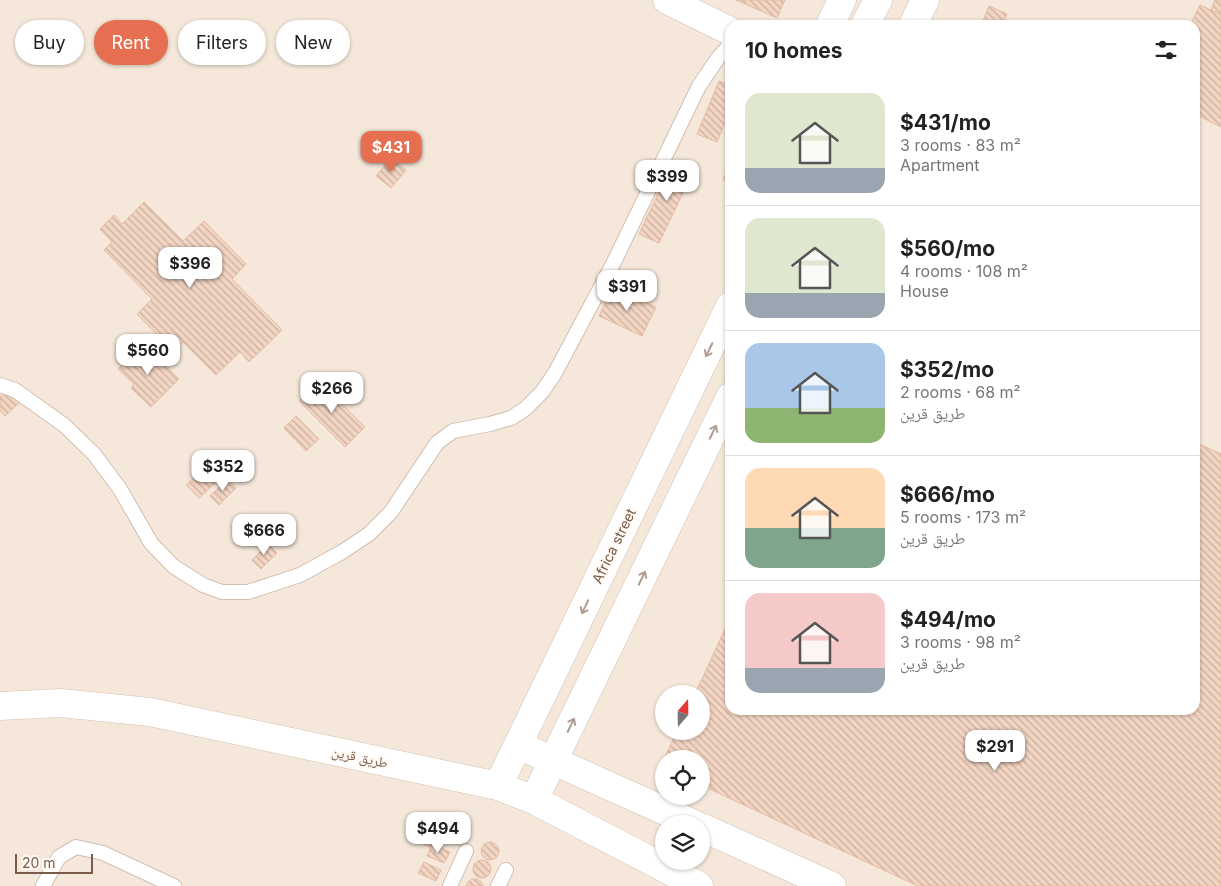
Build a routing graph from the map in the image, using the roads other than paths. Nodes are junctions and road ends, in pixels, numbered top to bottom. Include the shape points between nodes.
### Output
1 (667, 0) edge
2 (842, 0) edge
3 (878, 0) edge
4 (925, 0) edge
5 (832, 20) edge
6 (868, 20) edge
7 (915, 20) edge
8 (725, 29) edge
9 (725, 50) edge
10 (725, 316) edge
11 (0, 385) edge
12 (725, 407) edge
13 (0, 706) edge
14 (518, 745) junction
15 (554, 760) junction
16 (498, 786) junction
17 (534, 800) junction
18 (674, 815) edge
19 (710, 831) edge
20 (466, 851) dead end
21 (506, 870) dead end
22 (43, 886) edge
23 (174, 886) edge
24 (450, 886) edge
25 (498, 886) edge
26 (699, 886) edge
27 (832, 886) edge

1 - 8 street
2 - 5 street
3 - 6 street
4 - 7 street
9 - 11 lane via 699,86 613,264 542,392 511,418 453,431 437,443 391,512 369,534 300,575 248,592 222,592 203,585 172,566 151,543 120,489 94,454 64,425 15,390
10 -> 14 street, Africa street
15 -> 12 street
13 - 16 street, طريق قرين via 61,703 150,712
14 - 15 street
14 - 16 street, Africa street
15 - 17 street
15 - 18 street
16 - 17 street, طريق قرين
17 - 26 street, طريق قرين
19 - 27 street
20 - 24 lane
21 - 25 lane
22 - 23 lane via 59,857 76,846 103,853

